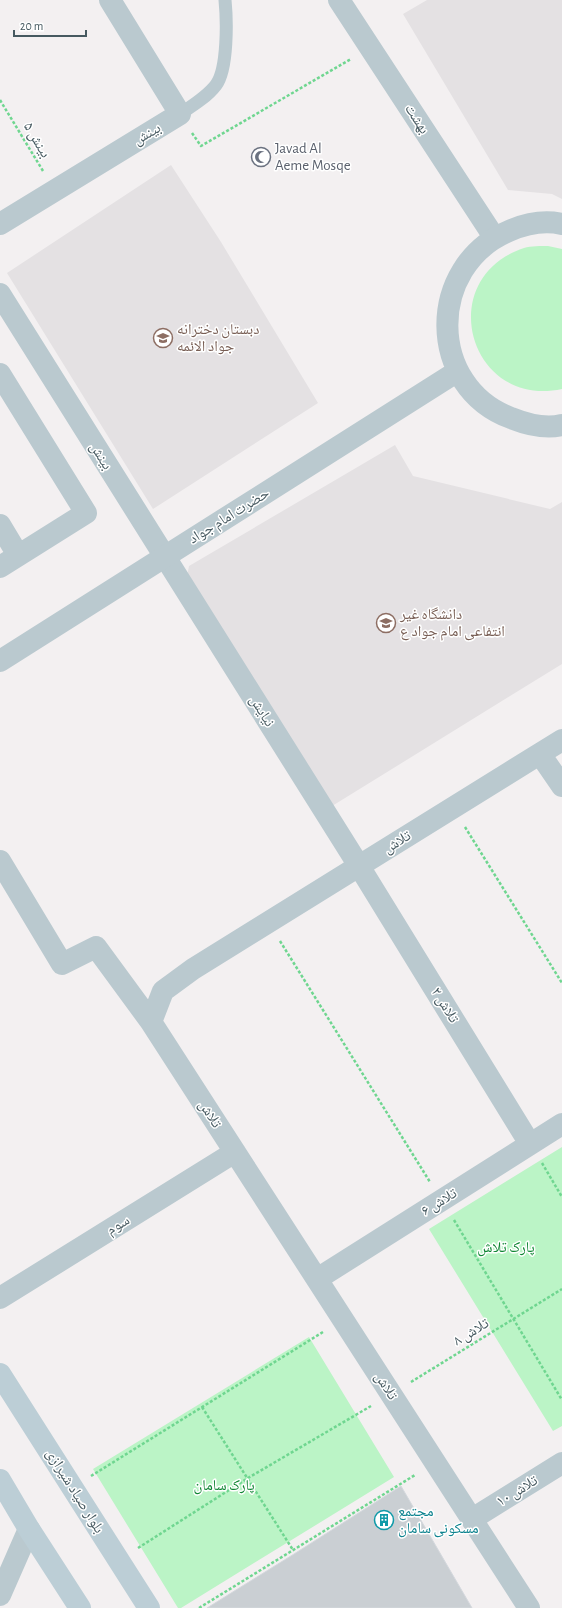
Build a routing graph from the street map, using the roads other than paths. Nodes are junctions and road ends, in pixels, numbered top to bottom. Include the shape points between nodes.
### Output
1 (110, 0) edge
2 (225, 0) edge
3 (339, 0) edge
4 (180, 114) junction
5 (0, 224) edge
6 (562, 224) edge
7 (494, 237) junction
8 (0, 294) edge
9 (458, 371) junction
10 (0, 374) edge
11 (562, 426) edge
12 (0, 525) edge
13 (18, 555) junction
14 (164, 557) junction
15 (0, 567) edge
16 (0, 661) edge
17 (562, 740) edge
18 (540, 754) junction
19 (562, 786) edge
20 (0, 861) edge
21 (359, 866) junction
22 (151, 1022) junction
23 (562, 1124) edge
24 (530, 1144) junction
25 (235, 1152) junction
26 (317, 1279) junction
27 (0, 1298) edge
28 (0, 1374) edge
29 (562, 1463) edge
30 (0, 1480) edge
31 (472, 1519) junction
32 (29, 1529) junction
33 (0, 1595) edge
34 (80, 1608) edge
35 (149, 1608) edge
36 (529, 1608) edge

1 - 4 street
2 - 4 lane via 222,74 216,85
3 - 7 street, بهشت
4 - 5 street, بینش
6 - 7 street via 554,222 523,225
7 - 9 street via 471,257 455,283 447,312 448,342
8 - 14 street, بینش
9 - 11 street via 475,396 499,414 528,424
9 - 14 street, حضرت امام جواد
10 - 13 street via 86,513
12 - 13 street
13 - 15 street
14 - 16 street, حضرت امام جواد
14 - 21 street, نیایش
17 - 18 street, تلاش
18 - 19 street
18 - 21 street, تلاش
20 - 22 street via 62,964 96,947
21 - 22 street, تلاش via 193,969 163,991
21 - 24 street, تلاش ۲
22 - 25 street, تلاش
23 - 24 street, تلاش ۶
24 - 26 street, تلاش ۶
25 - 26 street, تلاش
25 - 27 street, سوم
26 - 31 street, تلاش
28 - 35 main road, بلوار صیاد شیرازی
29 - 31 street, تلاش ۱۰
30 - 32 main road
31 - 36 street, تلاش
32 - 33 street
32 - 34 main road

